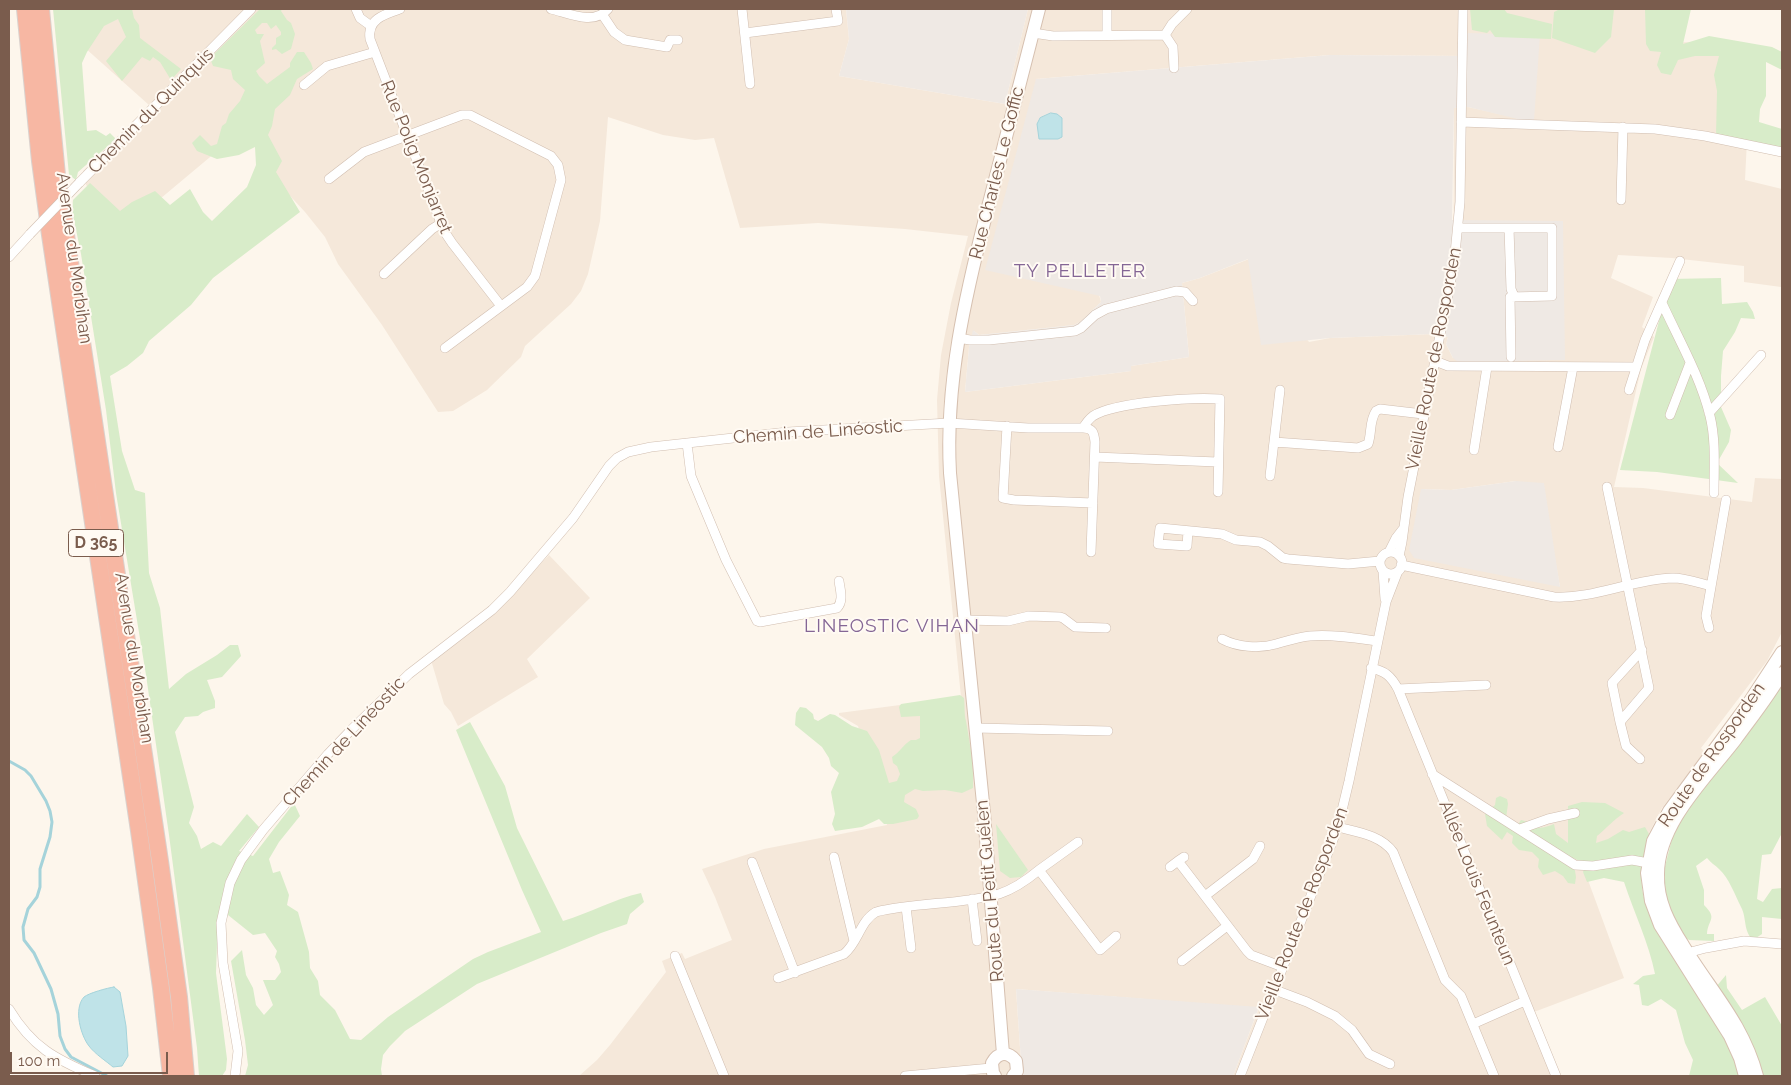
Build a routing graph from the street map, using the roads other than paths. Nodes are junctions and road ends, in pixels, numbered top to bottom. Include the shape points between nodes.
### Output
1 (24, 9) edge
2 (41, 9) edge
3 (251, 9) edge
4 (356, 9) edge
5 (400, 9) edge
6 (551, 9) edge
7 (742, 9) edge
8 (836, 9) edge
9 (1039, 9) edge
10 (1107, 9) edge
11 (1187, 9) edge
12 (1463, 9) edge
13 (605, 12) edge
14 (371, 26) junction
15 (745, 33) junction
16 (1033, 33) junction
17 (1165, 34) junction
18 (1107, 35) junction
19 (678, 40) dead end
20 (375, 52) junction
21 (1174, 68) dead end
22 (750, 84) dead end
23 (304, 85) dead end
24 (1462, 122) junction
25 (1623, 127) junction
26 (407, 136) junction
27 (1782, 152) edge
28 (329, 179) dead end
29 (1621, 200) dead end
30 (440, 224) junction
31 (1458, 228) junction
32 (1513, 228) junction
33 (9, 257) edge
34 (1680, 261) dead end
35 (384, 274) dead end
36 (1512, 296) junction
37 (1193, 301) dead end
38 (1662, 303) junction
39 (501, 306) junction
40 (958, 338) junction
41 (445, 348) dead end
42 (1761, 355) dead end
43 (1511, 358) dead end
44 (1435, 362) junction
45 (1690, 363) junction
46 (1487, 367) junction
47 (1573, 367) junction
48 (1636, 367) junction
49 (1280, 390) dead end
50 (1629, 390) dead end
51 (1709, 413) junction
52 (1424, 414) junction
53 (1670, 415) dead end
54 (949, 423) junction
55 (1007, 426) junction
56 (1083, 428) junction
57 (1274, 442) junction
58 (687, 444) junction
59 (1558, 446) dead end
60 (1474, 450) dead end
61 (1095, 457) junction
62 (1217, 462) junction
63 (1270, 476) dead end
64 (1607, 487) dead end
65 (1218, 492) dead end
66 (1714, 493) dead end
67 (1726, 500) dead end
68 (1093, 503) junction
69 (1403, 529) junction
70 (1188, 531) dead end
71 (1091, 552) dead end
72 (1388, 552) junction
73 (1380, 561) junction
74 (1399, 564) junction
75 (1383, 571) junction
76 (838, 580) dead end
77 (1628, 585) junction
78 (1711, 586) junction
79 (1386, 602) junction
80 (964, 620) junction
81 (1106, 628) dead end
82 (1709, 628) dead end
83 (1222, 640) dead end
84 (1376, 641) junction
85 (1642, 650) junction
86 (1782, 652) edge
87 (1371, 668) junction
88 (1782, 673) edge
89 (1486, 685) dead end
90 (1398, 689) junction
91 (1620, 722) junction
92 (975, 728) junction
93 (1108, 730) dead end
94 (1640, 759) dead end
95 (1432, 774) junction
96 (1575, 813) dead end
97 (1338, 827) junction
98 (1520, 829) junction
99 (1078, 842) dead end
100 (1260, 846) dead end
101 (834, 856) dead end
102 (752, 862) dead end
103 (1653, 863) junction
104 (1170, 867) dead end
105 (1039, 870) junction
106 (991, 895) junction
107 (1205, 896) junction
108 (972, 899) junction
109 (906, 907) junction
110 (1227, 926) junction
111 (1116, 936) dead end
112 (854, 941) junction
113 (977, 941) dead end
114 (1782, 944) edge
115 (911, 948) dead end
116 (1683, 954) junction
117 (675, 956) dead end
118 (1182, 961) dead end
119 (1283, 967) junction
120 (795, 973) junction
121 (778, 978) dead end
122 (1274, 990) junction
123 (1525, 1001) junction
124 (9, 1009) edge
125 (1473, 1024) junction
126 (1003, 1054) junction
127 (1390, 1064) dead end
128 (993, 1072) edge
129 (95, 1076) edge
130 (171, 1076) edge
131 (186, 1076) edge
132 (235, 1076) edge
133 (724, 1076) edge
134 (905, 1076) edge
135 (1014, 1076) edge
136 (1240, 1076) edge
137 (1494, 1076) edge
138 (1556, 1076) edge
139 (1745, 1076) edge
140 (1757, 1076) edge

1 - 130 highway, Avenue du Morbihan / D 365 via 50,235 162,988
2 - 131 highway, Avenue du Morbihan / D 365 via 57,175 162,870
3 - 33 street, Chemin du Quinquis, bridge
4 - 14 street via 360,18
5 - 14 street via 376,20
6 - 13 street via 585,18
7 - 15 street
8 - 15 street via 838,21
9 - 16 street, Rue Charles Le Goffic
10 - 18 street
11 - 17 street
12 - 24 street, Vieille Route de Rosporden
13 - 19 street via 614,32 625,40 667,47 670,40
14 - 20 street, Rue Polig Monjarret via 370,39
15 - 22 street
16 - 18 street via 1047,36
16 - 40 street, Rue Charles Le Goffic
17 - 18 street
17 - 21 street via 1173,47
20 - 23 street via 327,66
20 - 26 street, Rue Polig Monjarret
24 - 25 street
24 - 31 street, Vieille Route de Rosporden
25 - 27 street via 1704,136
25 - 29 street
26 - 28 street via 364,152
26 - 30 street, Rue Polig Monjarret
26 - 39 street via 456,116 467,115 551,156 556,162 561,180 535,276 527,287
30 - 35 street
30 - 39 street, Rue Polig Monjarret
31 - 32 street
31 - 44 street, Vieille Route de Rosporden
32 - 36 street
32 - 36 street via 1552,228 1552,296
34 - 38 street
36 - 43 street
37 - 40 street via 1185,292 1176,291 1106,309 1081,328 1066,332 989,340
38 - 45 street
38 - 48 street
39 - 41 street
40 - 54 street, Rue Charles Le Goffic
42 - 51 street
44 - 46 street via 1448,366
44 - 52 street, Vieille Route de Rosporden
45 - 51 street
45 - 53 street
46 - 47 street
46 - 60 street
47 - 48 street
47 - 59 street
48 - 50 street
49 - 57 street
51 - 66 street
52 - 57 street via 1376,411 1368,444 1358,448
52 - 69 street, Vieille Route de Rosporden
54 - 55 street, Chemin de Linéostic
54 - 58 street, Chemin de Linéostic via 788,432
54 - 80 street, Route du Petit Guélen via 950,473
55 - 56 street, Chemin de Linéostic
55 - 68 street via 1004,498
56 - 61 street via 1094,432
56 - 62 street via 1095,414 1127,406 1186,398 1220,399
57 - 63 street
58 - 76 street via 691,476 756,621 837,608 841,600
58 - 132 street, Chemin de Linéostic via 634,450 613,462 572,518 510,592 492,610 409,674 322,761 263,830 230,883 221,923 223,963 238,1051
61 - 62 street
61 - 68 street
62 - 65 street
64 - 77 street
67 - 78 street
68 - 71 street
69 - 72 street, Vieille Route de Rosporden
69 - 74 street, Vieille Route de Rosporden
70 - 73 street via 1260,542 1288,560 1348,564
72 - 73 street
72 - 74 street via 1394,553
73 - 75 street
74 - 75 street via 1392,574
74 - 77 street via 1554,597
74 - 79 street, Vieille Route de Rosporden
75 - 79 street, Vieille Route de Rosporden
77 - 78 street via 1671,578
77 - 85 street
78 - 82 street via 1706,616
79 - 84 street, Vieille Route de Rosporden
80 - 81 street via 1060,617 1075,627
80 - 92 street, Route du Petit Guélen
83 - 84 street via 1248,646 1275,645 1321,635
84 - 87 street, Vieille Route de Rosporden
85 - 91 street via 1649,688
85 - 91 street via 1612,683
86 - 103 street, Route de Rosporden via 1669,811 1654,841
87 - 90 street, Allée Louis Feunteun via 1389,675
87 - 97 street, Vieille Route de Rosporden
88 - 103 street, Route de Rosporden via 1682,808
89 - 90 street
90 - 95 street, Allée Louis Feunteun
91 - 94 street via 1626,746
92 - 93 street
92 - 106 street, Route du Petit Guélen
95 - 98 street
95 - 123 street, Allée Louis Feunteun
96 - 98 street
97 - 119 street, Vieille Route de Rosporden
97 - 125 street via 1380,840 1389,847 1445,980 1461,996
98 - 103 street via 1575,865 1593,866 1632,860
99 - 105 street
100 - 107 street via 1253,859
101 - 112 street
102 - 120 street
103 - 116 street, Route de Rosporden via 1662,903
104 - 107 street via 1181,859
105 - 106 street via 1018,885
105 - 111 street via 1100,950
106 - 108 street
106 - 126 street, Route du Petit Guélen
107 - 110 street
108 - 109 street
108 - 113 street
109 - 112 street via 873,914
109 - 115 street
110 - 118 street
110 - 119 street via 1251,955
112 - 120 street via 844,954
114 - 116 street via 1744,941
116 - 139 street, Route de Rosporden via 1730,1036
116 - 140 street, Route de Rosporden via 1737,1027
117 - 133 street
119 - 122 street, Vieille Route de Rosporden
120 - 121 street
122 - 127 street via 1336,1016 1352,1030 1369,1054
122 - 136 street, Vieille Route de Rosporden
123 - 125 street
123 - 138 street, Allée Louis Feunteun
124 - 129 street via 25,1032 44,1050
125 - 137 street
126 - 128 street via 994,1058
126 - 135 street via 1009,1054 1016,1061
128 - 134 street

